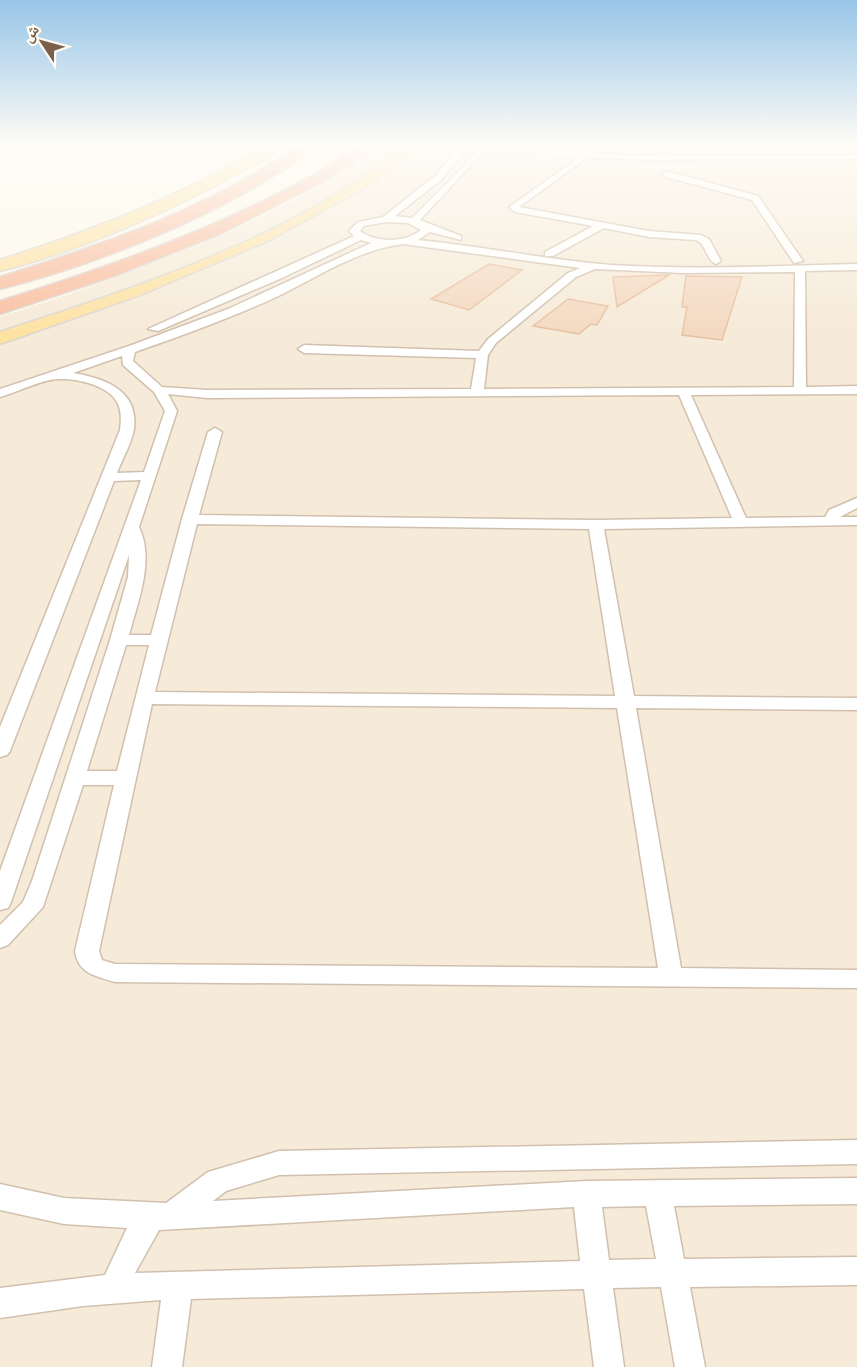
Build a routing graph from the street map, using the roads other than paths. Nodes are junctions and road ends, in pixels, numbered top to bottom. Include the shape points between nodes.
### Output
1 (153, 208) edge
2 (199, 208) edge
3 (260, 208) edge
4 (318, 208) edge
5 (400, 208) edge
6 (426, 208) edge
7 (515, 208) edge
8 (761, 208) edge
9 (386, 219) junction
10 (414, 221) junction
11 (603, 225) junction
12 (425, 227) junction
13 (360, 237) junction
14 (395, 241) junction
15 (478, 245) junction
16 (549, 254) junction
17 (717, 261) junction
18 (857, 261) edge
19 (561, 263) junction
20 (799, 265) junction
21 (0, 266) edge
22 (595, 266) junction
23 (857, 267) edge
24 (572, 275) junction
25 (0, 284) edge
26 (208, 306) junction
27 (0, 308) edge
28 (229, 312) junction
29 (0, 338) edge
30 (304, 350) dead end
31 (129, 351) junction
32 (482, 355) junction
33 (56, 375) junction
34 (0, 380) edge
35 (129, 384) junction
36 (159, 390) junction
37 (857, 390) edge
38 (800, 391) junction
39 (684, 392) junction
40 (0, 393) edge
41 (477, 393) junction
42 (207, 394) junction
43 (171, 411) junction
44 (214, 432) dead end
45 (151, 476) junction
46 (108, 477) junction
47 (857, 502) edge
48 (189, 519) junction
49 (830, 521) junction
50 (857, 521) edge
51 (741, 523) junction
52 (597, 525) junction
53 (132, 528) junction
54 (119, 640) junction
55 (159, 640) junction
56 (146, 698) junction
57 (626, 702) junction
58 (857, 704) edge
59 (0, 751) edge
60 (77, 778) junction
61 (124, 778) junction
62 (0, 902) edge
63 (0, 939) edge
64 (671, 976) junction
65 (857, 979) edge
66 (857, 1152) edge
67 (857, 1191) edge
68 (658, 1193) junction
69 (586, 1194) junction
70 (0, 1197) edge
71 (161, 1216) junction
72 (857, 1271) edge
73 (671, 1272) junction
74 (595, 1274) junction
75 (178, 1286) junction
76 (114, 1289) junction
77 (0, 1303) edge
78 (167, 1367) edge
79 (609, 1367) edge
80 (690, 1367) edge

1 - 21 main road
2 - 25 highway via 166,224
3 - 27 highway via 93,278
4 - 29 main road via 266,236 144,288
5 - 9 street
6 - 10 street
7 - 11 street
8 - 20 street
9 - 10 street
9 - 13 street via 356,227 354,231
10 - 12 street
11 - 16 street
11 - 17 street via 649,234 674,234 685,227 699,227 705,230 704,239
12 - 14 street via 419,237
12 - 15 street
13 - 14 street
13 - 26 street
14 - 15 street
14 - 28 street via 368,248
15 - 16 street
15 - 19 street
16 - 17 street via 626,261
17 - 20 street
18 - 20 street
19 - 22 street
19 - 24 street
20 - 22 street
20 - 23 street
20 - 38 street
22 - 24 street
24 - 32 street via 499,334
26 - 28 street
26 - 34 street via 105,348
28 - 31 street
30 - 32 street
31 - 33 street
31 - 35 street
32 - 41 street
33 - 35 street
33 - 40 street
35 - 36 street
35 - 46 street via 124,402 129,416 127,429
36 - 42 street
36 - 43 street
37 - 38 street
38 - 39 street
39 - 41 street
39 - 51 street
41 - 42 street
42 - 43 street
43 - 45 street
44 - 48 street
45 - 46 street
45 - 53 street
46 - 59 street
47 - 49 street via 834,513
48 - 52 street
48 - 55 street
49 - 50 street
49 - 51 street
51 - 52 street
52 - 57 street
53 - 54 street via 139,556
53 - 62 street
54 - 55 street
54 - 60 street
55 - 56 street
56 - 57 street
56 - 61 street
57 - 58 street
57 - 64 street
60 - 61 street
60 - 63 street via 32,907
61 - 64 street via 87,951 88,960 102,970 239,976
64 - 65 street
66 - 71 street via 279,1163 218,1181
67 - 68 street
68 - 69 street
68 - 73 street
69 - 71 street
69 - 74 street
70 - 71 street via 64,1211
71 - 76 street via 129,1251
72 - 73 street
73 - 74 street
73 - 80 street
74 - 75 street
74 - 79 street
75 - 76 street
75 - 78 street
76 - 77 street

